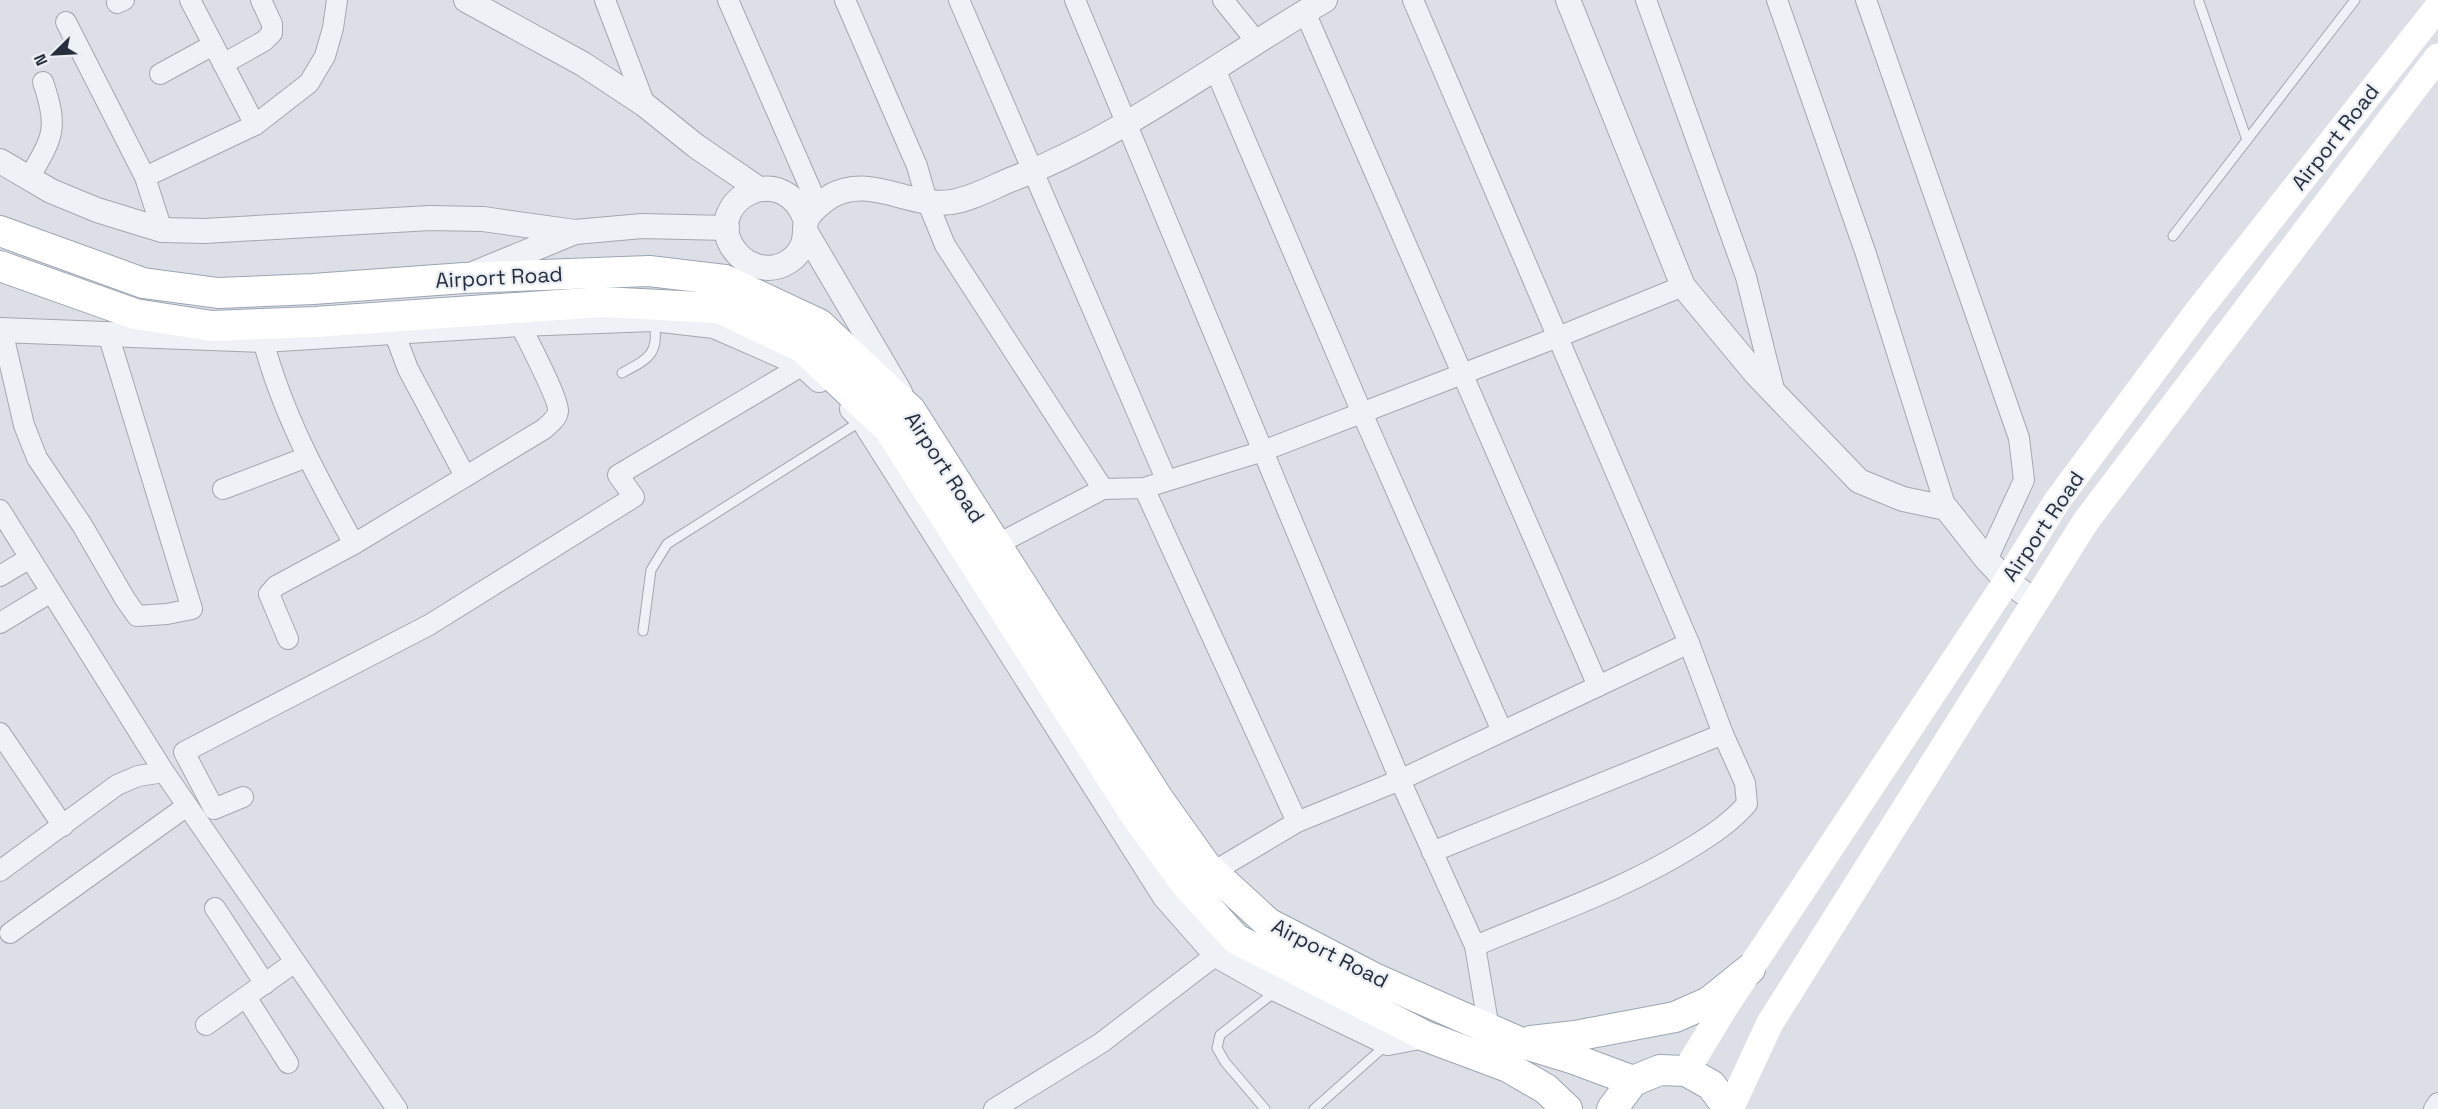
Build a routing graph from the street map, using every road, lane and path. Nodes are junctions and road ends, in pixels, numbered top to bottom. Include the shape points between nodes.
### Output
1 (190, 0) edge
2 (261, 0) edge
3 (337, 0) edge
4 (466, 0) edge
5 (605, 0) edge
6 (728, 0) edge
7 (845, 0) edge
8 (959, 0) edge
9 (1076, 0) edge
10 (1223, 0) edge
11 (1413, 0) edge
12 (1568, 0) edge
13 (1646, 0) edge
14 (1777, 0) edge
15 (1866, 0) edge
16 (2355, 0) edge
17 (2199, 2) dead end
18 (1315, 6) edge
19 (2438, 7) edge
20 (66, 22) dead end
21 (1256, 41) junction
22 (213, 45) junction
23 (2438, 57) edge
24 (223, 64) junction
25 (1215, 69) junction
26 (160, 74) dead end
27 (43, 82) dead end
28 (645, 105) junction
29 (1128, 124) junction
30 (255, 125) junction
31 (2247, 140) junction
32 (0, 161) edge
33 (1034, 171) junction
34 (145, 177) junction
35 (29, 178) junction
36 (759, 189) junction
37 (927, 201) junction
38 (810, 220) junction
39 (727, 228) junction
40 (162, 230) junction
41 (0, 231) edge
42 (575, 232) junction
43 (2173, 236) dead end
44 (0, 266) edge
45 (464, 278) junction
46 (430, 280) junction
47 (757, 280) junction
48 (1683, 286) junction
49 (653, 319) junction
50 (520, 324) junction
51 (1, 330) edge
52 (269, 332) junction
53 (394, 332) junction
54 (108, 334) junction
55 (1558, 337) junction
56 (803, 365) junction
57 (622, 373) dead end
58 (1462, 374) junction
59 (1775, 393) junction
60 (911, 411) junction
61 (1362, 413) junction
62 (863, 420) junction
63 (1263, 451) junction
64 (307, 457) junction
65 (465, 476) junction
66 (1166, 479) junction
67 (1144, 488) junction
68 (223, 489) dead end
69 (1103, 489) junction
70 (1946, 508) junction
71 (0, 510) edge
72 (6, 532) edge
73 (354, 544) junction
74 (996, 545) junction
75 (30, 558) junction
76 (1987, 560) junction
77 (0, 576) edge
78 (2007, 581) junction
79 (51, 592) junction
80 (2035, 601) junction
81 (0, 623) edge
82 (643, 631) dead end
83 (288, 639) dead end
84 (1689, 643) junction
85 (1598, 686) junction
86 (1502, 731) junction
87 (0, 733) edge
88 (1723, 734) junction
89 (164, 772) junction
90 (1400, 780) junction
91 (243, 797) dead end
92 (187, 806) junction
93 (1297, 822) junction
94 (63, 826) junction
95 (1432, 852) junction
96 (0, 871) edge
97 (1213, 872) junction
98 (215, 908) dead end
99 (10, 933) dead end
100 (1474, 946) junction
101 (1216, 955) junction
102 (296, 962) junction
103 (1750, 969) junction
104 (265, 984) junction
105 (1278, 990) junction
106 (246, 997) junction
107 (206, 1025) dead end
108 (1489, 1029) junction
109 (1425, 1036) junction
110 (1519, 1042) junction
111 (1388, 1043) junction
112 (288, 1063) dead end
113 (1686, 1071) junction
114 (1633, 1081) junction
115 (2438, 1104) edge
116 (398, 1109) edge
117 (994, 1109) edge
118 (1265, 1109) edge
119 (1314, 1109) edge
120 (1567, 1109) edge
121 (1612, 1109) edge
122 (1730, 1109) edge
123 (2434, 1109) edge

1 - 22 street
2 - 24 street via 272,33
3 - 30 street via 325,56 309,83
4 - 28 street via 583,64
5 - 28 street
6 - 38 street
7 - 37 street via 917,166
8 - 33 street
9 - 29 street
10 - 21 street
11 - 55 street
12 - 48 street
13 - 59 street via 1746,277
14 - 70 street via 1866,254
15 - 76 street via 2019,438 2024,480
16 - 31 lane
17 - 31 lane
18 - 21 street
18 - 58 street
19 - 78 main road, Airport Road via 2198,311 2057,501
20 - 34 street
21 - 25 street
22 - 24 street
22 - 26 street
23 - 80 main road, Airport Road via 2086,521
24 - 30 street
25 - 29 street
25 - 61 street
27 - 35 street via 53,127 50,144
28 - 36 street
29 - 33 street
29 - 63 street
30 - 34 street
31 - 43 lane
32 - 35 street
33 - 37 street via 951,202
33 - 66 street
34 - 40 street
35 - 40 street via 97,210
36 - 38 street via 784,191
36 - 39 street via 736,202
37 - 38 street via 854,187 831,196
37 - 69 street via 945,245
38 - 47 street via 803,246 795,256
38 - 60 street
39 - 42 street via 642,226
39 - 47 street via 729,242
40 - 42 street via 430,218 483,219
41 - 46 main road, Airport Road via 143,283 218,293
42 - 45 street
44 - 52 main road, Airport Road via 135,314
45 - 46 main road, Airport Road
45 - 47 main road, Airport Road via 649,271
46 - 52 main road via 386,301 292,305
47 - 60 main road, Airport Road via 819,324
48 - 55 street
48 - 59 street
49 - 50 street
49 - 56 street via 714,326
49 - 57 lane via 654,349 644,361
50 - 53 street
50 - 65 street via 559,408 556,418
51 - 54 street
51 - 54 street via 24,425 37,458 124,598 137,616 192,609
52 - 53 street
52 - 54 street
52 - 64 street via 278,393
52 - 109 main road, Airport Road via 602,302 719,308 802,348 890,429 1130,806 1186,884 1236,939
53 - 65 street via 408,369
55 - 58 street
55 - 84 street
56 - 62 street
56 - 91 street via 618,475 634,497 602,518 429,625 184,752 214,808
58 - 61 street
58 - 85 street
59 - 70 street via 1859,481 1903,499
60 - 74 main road, Airport Road
61 - 63 street
61 - 86 street
62 - 82 lane via 666,544 651,570
62 - 101 street via 1165,897
63 - 66 street
63 - 90 street
64 - 68 street
64 - 73 street
65 - 73 street
66 - 67 street
67 - 69 street
67 - 93 street
69 - 74 street
70 - 76 street
71 - 72 street
72 - 75 street
73 - 83 street via 269,594
74 - 97 main road, Airport Road via 1159,800
75 - 77 street
75 - 79 street
76 - 78 street
78 - 80 street
78 - 103 main road, Airport Road
79 - 81 street
79 - 89 street
80 - 122 main road, Airport Road via 1770,1023
84 - 85 street
84 - 88 street
85 - 86 street
86 - 90 street
87 - 94 street
88 - 95 street
88 - 100 street via 1745,783 1747,804 1732,821 1673,859 1616,887
89 - 92 street
89 - 94 street via 138,776 117,785
90 - 93 street
90 - 95 street
92 - 99 street
92 - 102 street
93 - 97 street
94 - 96 street
95 - 100 street
97 - 108 main road, Airport Road via 1268,923 1376,979
98 - 104 street
100 - 108 street
101 - 105 street
101 - 117 street via 1101,1043
102 - 104 street
102 - 116 street
103 - 110 main road via 1709,1002 1675,1017
103 - 113 main road, Airport Road
104 - 106 street
105 - 111 street
105 - 118 lane via 1220,1035 1217,1048
106 - 107 street
106 - 112 street
108 - 110 main road, Airport Road
109 - 111 street
109 - 120 main road, Airport Road via 1508,1067 1546,1089
110 - 114 main road, Airport Road
111 - 119 lane
113 - 114 main road via 1660,1070
113 - 122 main road via 1711,1085
114 - 121 main road
115 - 123 street

